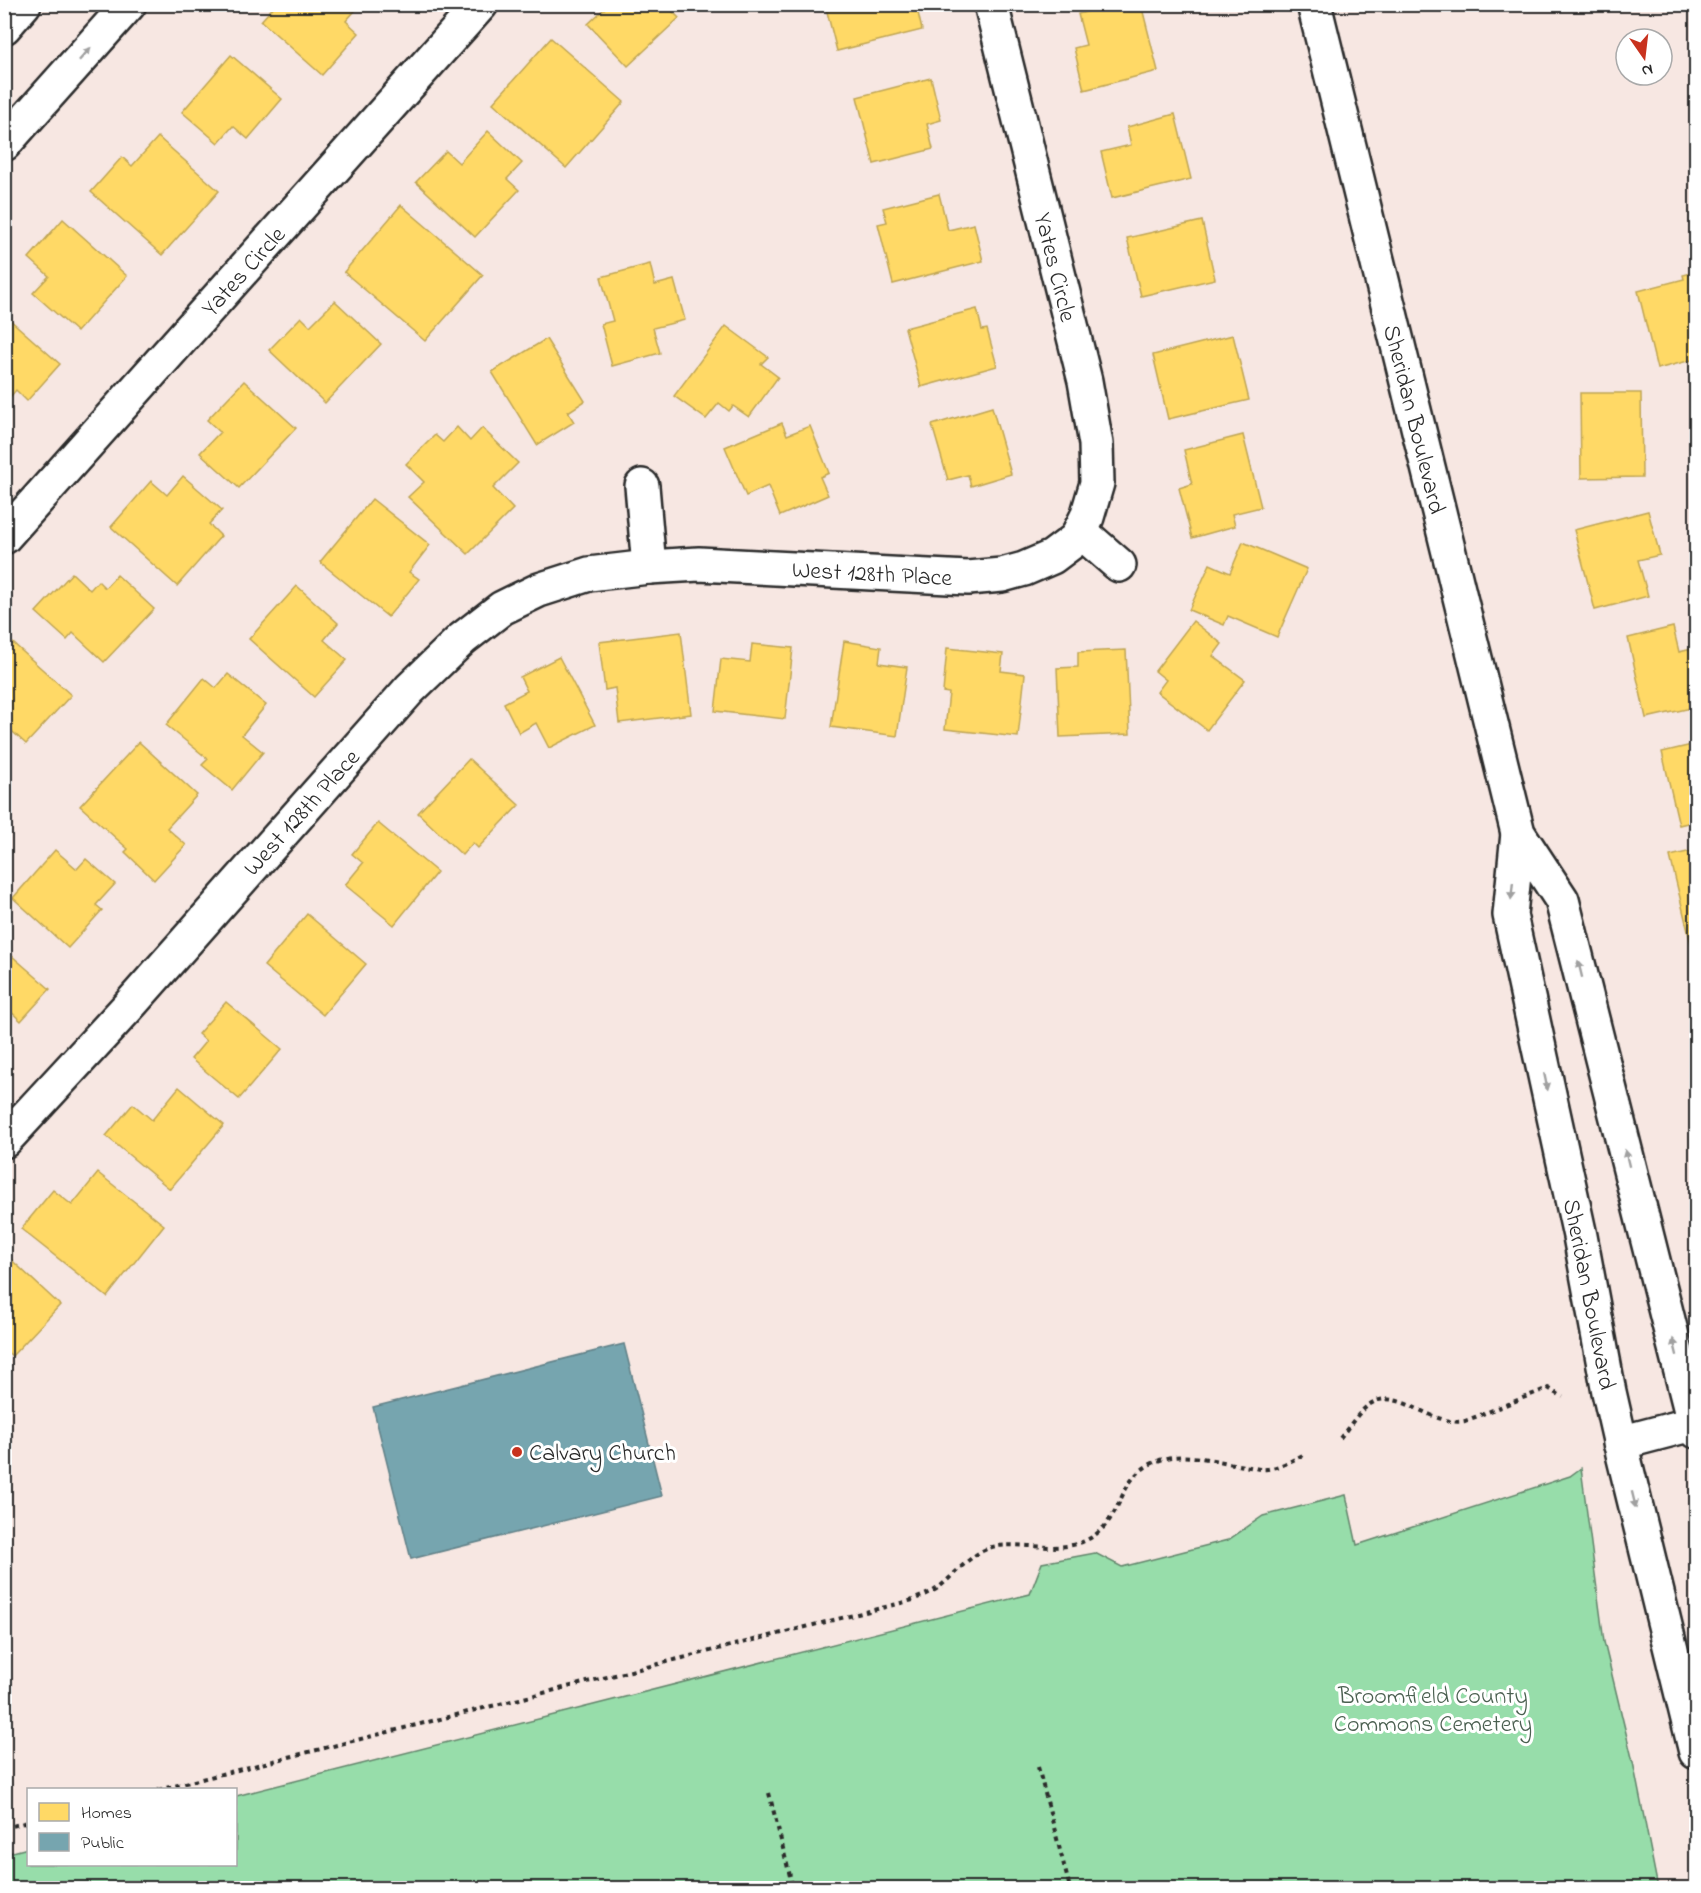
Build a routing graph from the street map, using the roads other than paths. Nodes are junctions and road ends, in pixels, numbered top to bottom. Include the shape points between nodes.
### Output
1 (24, 4) edge
2 (129, 4) edge
3 (991, 4) edge
4 (1314, 4) edge
5 (477, 6) edge
6 (4, 27) edge
7 (4, 144) edge
8 (642, 486) dead end
9 (1080, 531) junction
10 (4, 537) edge
11 (1119, 565) dead end
12 (649, 567) junction
13 (1518, 833) junction
14 (5, 1140) edge
15 (1696, 1426) edge
16 (1620, 1443) junction
17 (1696, 1752) edge

1 - 6 street
7 -> 2 street
3 - 9 street, Yates Circle via 1085,381 1096,444 1097,483
4 - 13 street, Sheridan Boulevard
5 - 10 street, Yates Circle
8 - 12 street
9 - 11 street
9 - 12 street, West 128th Place via 1076,539 1052,557 1024,569 979,577 699,564
12 - 14 street, West 128th Place via 589,574 539,590 502,608 462,639 410,689
15 -> 13 street, Sheridan Boulevard via 1562,900
13 -> 16 street, Sheridan Boulevard via 1510,915 1580,1236
15 - 16 street
16 -> 17 street, Sheridan Boulevard

